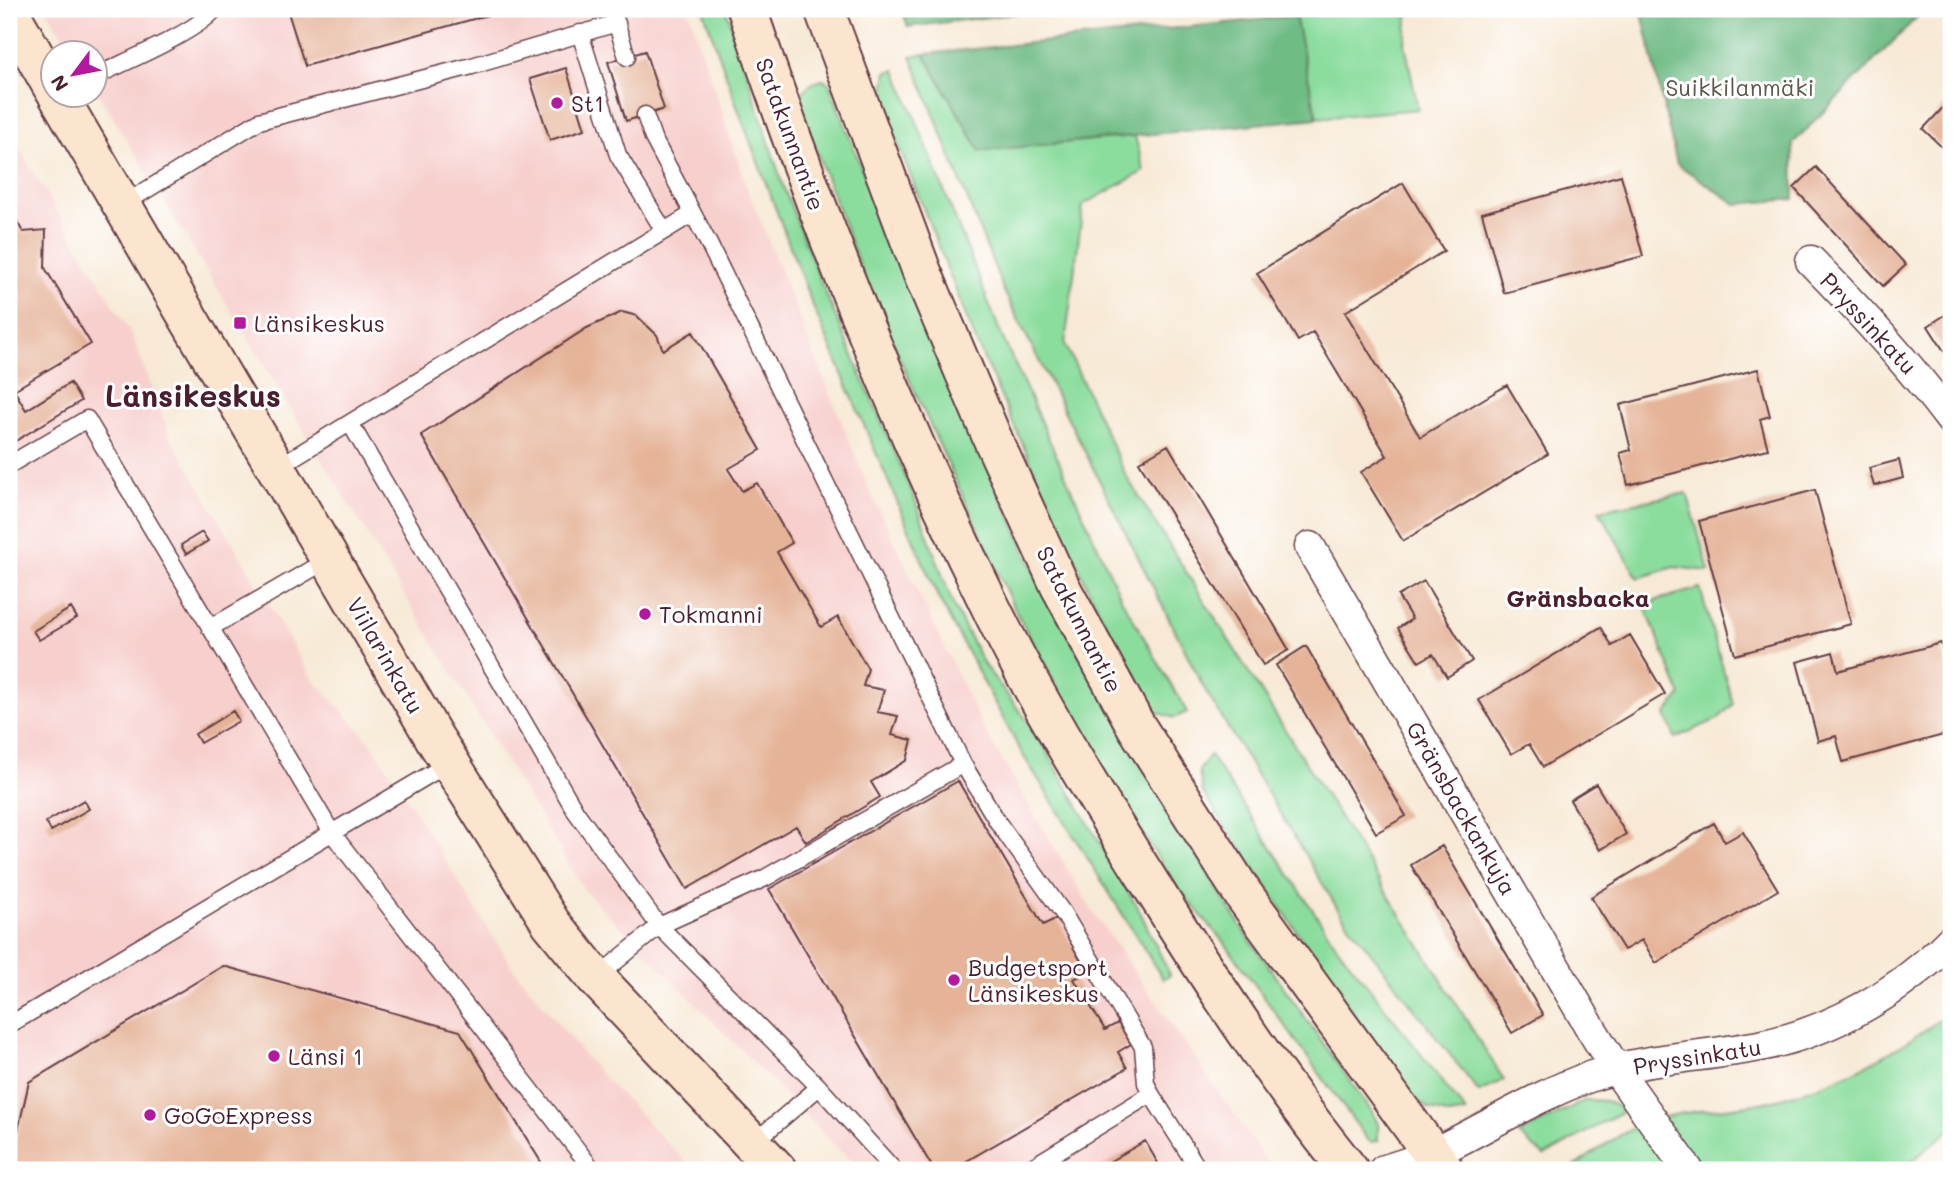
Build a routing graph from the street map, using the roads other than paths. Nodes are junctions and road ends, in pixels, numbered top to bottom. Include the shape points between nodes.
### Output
1 (215, 9) edge
2 (747, 9) edge
3 (824, 9) edge
4 (9, 11) edge
5 (614, 16) edge
6 (580, 33) junction
7 (627, 57) dead end
8 (38, 60) edge
9 (108, 71) edge
10 (67, 108) edge
11 (645, 115) dead end
12 (122, 205) junction
13 (692, 214) junction
14 (664, 231) junction
15 (1811, 261) dead end
16 (1951, 420) edge
17 (350, 423) junction
18 (9, 465) edge
19 (276, 468) junction
20 (1310, 547) dead end
21 (329, 559) junction
22 (210, 628) junction
23 (449, 763) junction
24 (963, 764) junction
25 (332, 833) junction
26 (659, 926) junction
27 (1951, 940) edge
28 (596, 978) junction
29 (9, 1025) edge
30 (1616, 1069) junction
31 (819, 1087) junction
32 (1151, 1094) junction
33 (765, 1157) edge
34 (1431, 1165) edge
35 (593, 1170) edge
36 (894, 1170) edge
37 (1027, 1170) edge
38 (1199, 1170) edge
39 (1349, 1170) edge
40 (1384, 1170) edge
41 (1688, 1170) edge

1 - 9 lane via 191,28
2 - 39 main road, Satakunnantie via 858,315 995,616 1074,762 1185,939
3 - 34 main road, Satakunnantie via 922,272 1060,586 1136,726 1243,894
4 - 8 main road, Viilarinkatu
5 - 6 lane
5 - 7 lane
6 - 12 lane via 259,121
6 - 14 lane via 618,155
10 - 12 main road, Viilarinkatu
11 - 13 lane
12 - 19 main road, Viilarinkatu
13 - 14 lane
13 - 24 lane
14 - 17 lane
15 - 16 street, Pryssinkatu via 1871,321
17 - 19 lane
17 - 26 lane via 576,812
18 - 22 lane via 87,419
19 - 21 main road, Viilarinkatu
20 - 30 street, Gränsbackankuja
21 - 22 lane
21 - 23 main road, Viilarinkatu
22 - 25 lane
23 - 25 lane
23 - 28 main road, Viilarinkatu via 551,923
24 - 26 lane via 765,878
24 - 32 lane via 999,824 1063,912 1143,1047
25 - 29 lane
25 - 35 lane
26 - 28 lane
26 - 31 lane
27 - 30 street, Pryssinkatu via 1902,984 1819,1029 1762,1046
28 - 33 main road, Viilarinkatu
30 - 34 street, Pryssinkatu via 1573,1084
30 - 41 street, Gränsbackankuja
31 - 33 lane
31 - 36 lane
32 - 37 lane
32 - 38 lane
34 - 40 street, Pryssinkatu

